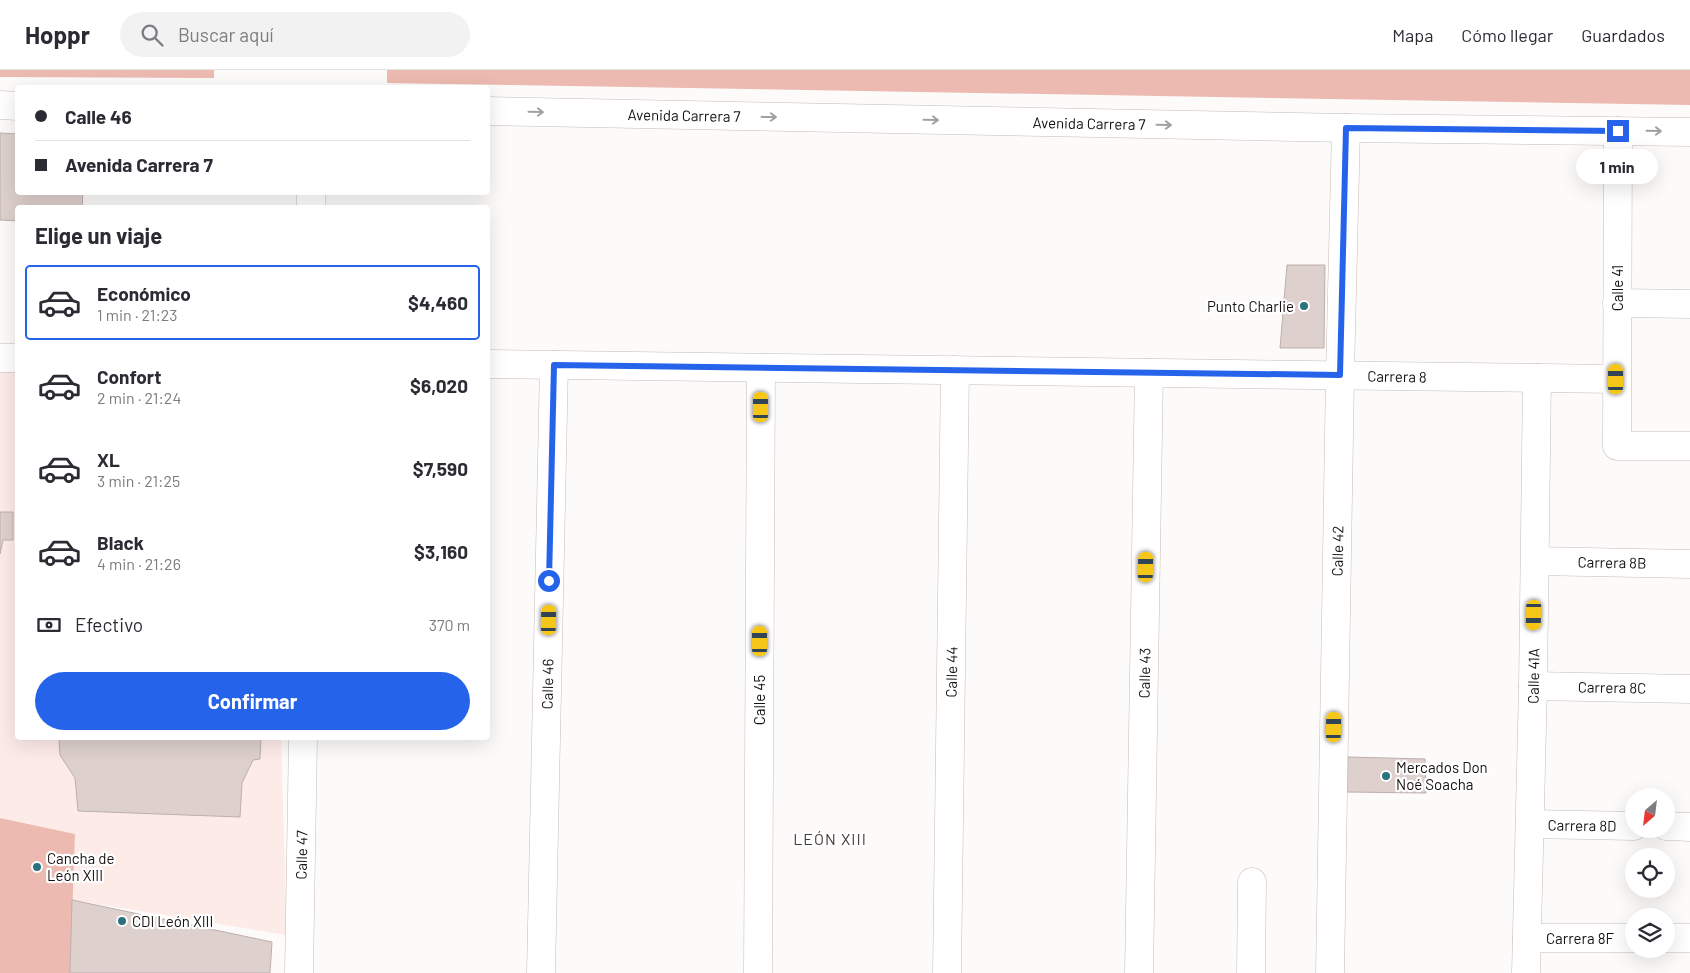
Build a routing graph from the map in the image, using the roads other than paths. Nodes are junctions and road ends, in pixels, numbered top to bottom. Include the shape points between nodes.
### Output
1 (0, 105) edge
2 (15, 106) edge
3 (490, 111) edge
4 (1346, 128) junction
5 (1618, 131) junction
6 (1690, 132) edge
7 (1617, 303) junction
8 (1690, 304) edge
9 (0, 358) edge
10 (15, 358) edge
11 (490, 364) edge
12 (554, 365) junction
13 (761, 368) junction
14 (955, 370) junction
15 (1149, 373) junction
16 (1340, 375) junction
17 (1537, 378) junction
18 (1616, 379) junction
19 (1690, 446) edge
20 (1535, 561) junction
21 (1690, 564) edge
22 (1533, 686) junction
23 (1690, 689) edge
24 (303, 740) edge
25 (1530, 824) junction
26 (1625, 826) edge
27 (1675, 826) edge
28 (1690, 827) edge
29 (1252, 882) dead end
30 (1527, 938) junction
31 (1625, 938) edge
32 (1675, 938) edge
33 (1690, 938) edge
34 (299, 973) edge
35 (541, 973) edge
36 (758, 973) edge
37 (947, 973) edge
38 (1139, 973) edge
39 (1251, 973) edge
40 (1330, 973) edge
41 (1526, 973) edge

1 - 2 street
3 -> 4 street, Avenida Carrera 7
4 - 5 street, Avenida Carrera 7
4 - 16 street, Calle 42
5 -> 6 street, Avenida Carrera 7
5 - 7 street, Calle 41
7 - 8 street
7 - 18 street, Calle 41
9 - 10 street
11 - 12 street, Carrera 8
12 - 13 street, Carrera 8
12 - 35 street, Calle 46
13 - 14 street, Carrera 8
13 - 36 street, Calle 45
14 - 15 street, Carrera 8
14 - 37 street, Calle 44
15 - 16 street, Carrera 8
15 - 38 street, Calle 43
16 - 17 street, Carrera 8
16 - 40 street, Calle 42
17 - 18 street, Carrera 8
17 - 20 street, Calle 41A
18 - 19 street, Calle 41 via 1617,446
20 - 21 street, Carrera 8B
20 - 22 street, Calle 41A
22 - 23 street, Carrera 8C
22 - 25 street, Calle 41A
24 - 34 street, Calle 47
25 - 26 street, Carrera 8D
25 - 30 street, Calle 41A
27 - 28 street
29 - 39 street
30 - 31 street, Carrera 8F
30 - 41 street, Calle 41A
32 - 33 street

